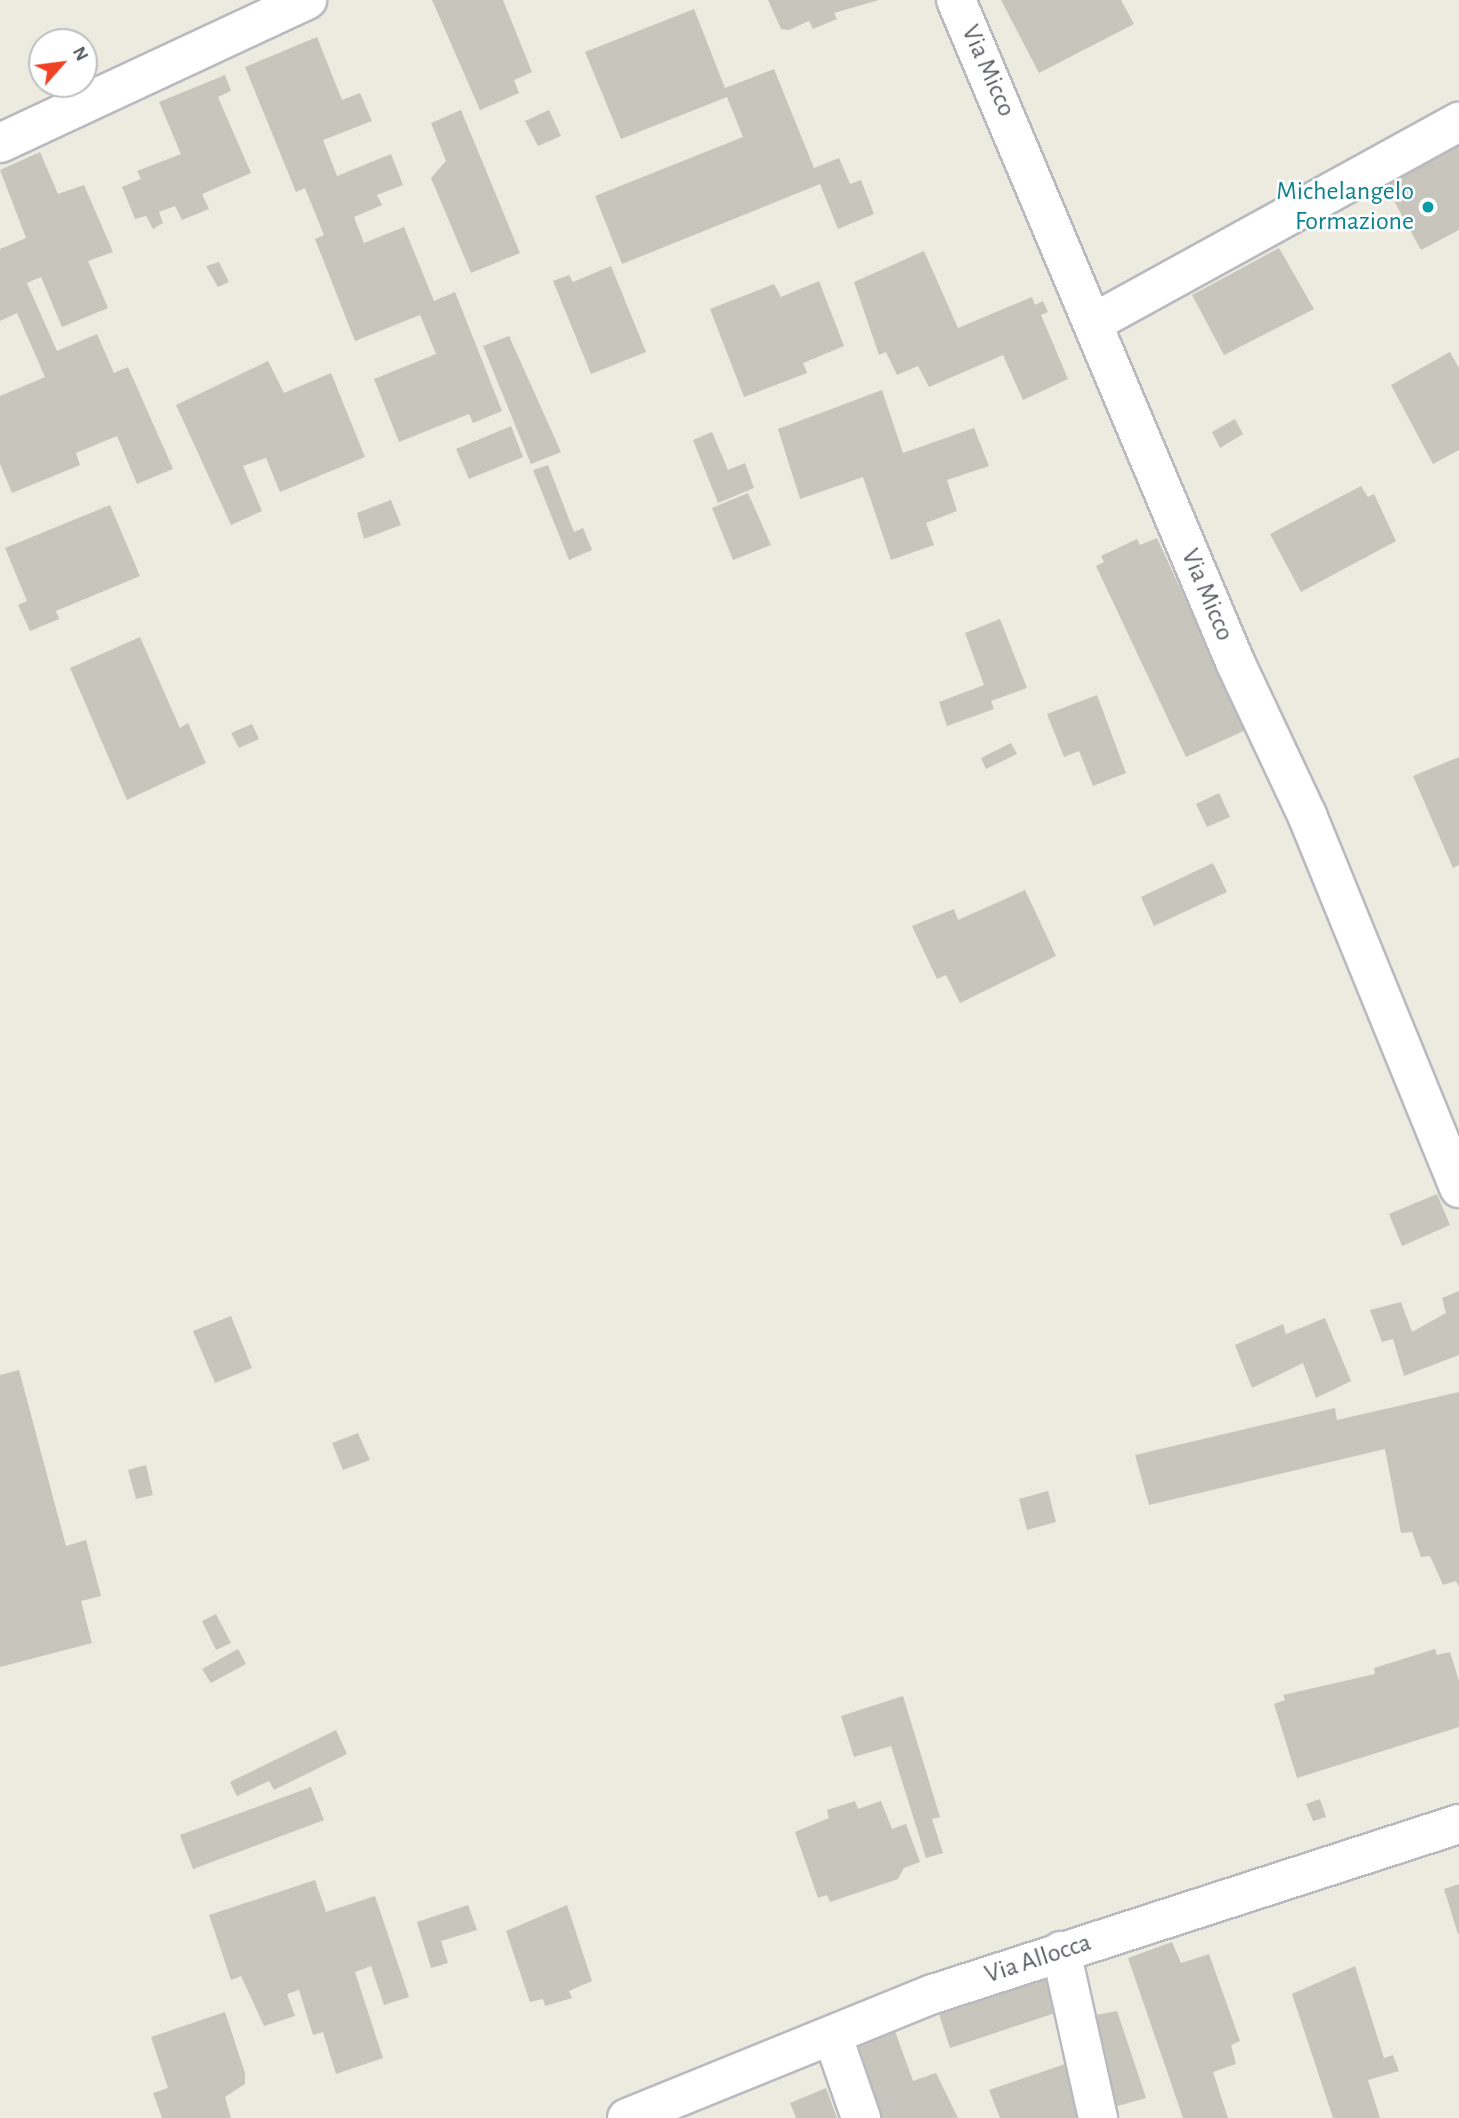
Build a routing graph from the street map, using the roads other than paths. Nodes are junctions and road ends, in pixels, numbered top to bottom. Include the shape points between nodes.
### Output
1 (307, 0) edge
2 (956, 0) edge
3 (1459, 122) edge
4 (0, 143) edge
5 (1093, 323) junction
6 (1459, 1188) edge
7 (1459, 1824) edge
8 (1061, 1951) junction
9 (833, 2037) junction
10 (626, 2118) edge
11 (861, 2118) edge
12 (1098, 2118) edge

1 - 4 street
2 - 5 street, Via Micco
3 - 5 street
5 - 6 street, Via Micco via 1307,815
7 - 8 street, Via Allocca
8 - 9 street, Via Allocca via 933,1994
8 - 12 street
9 - 10 street, Via Allocca
9 - 11 street

